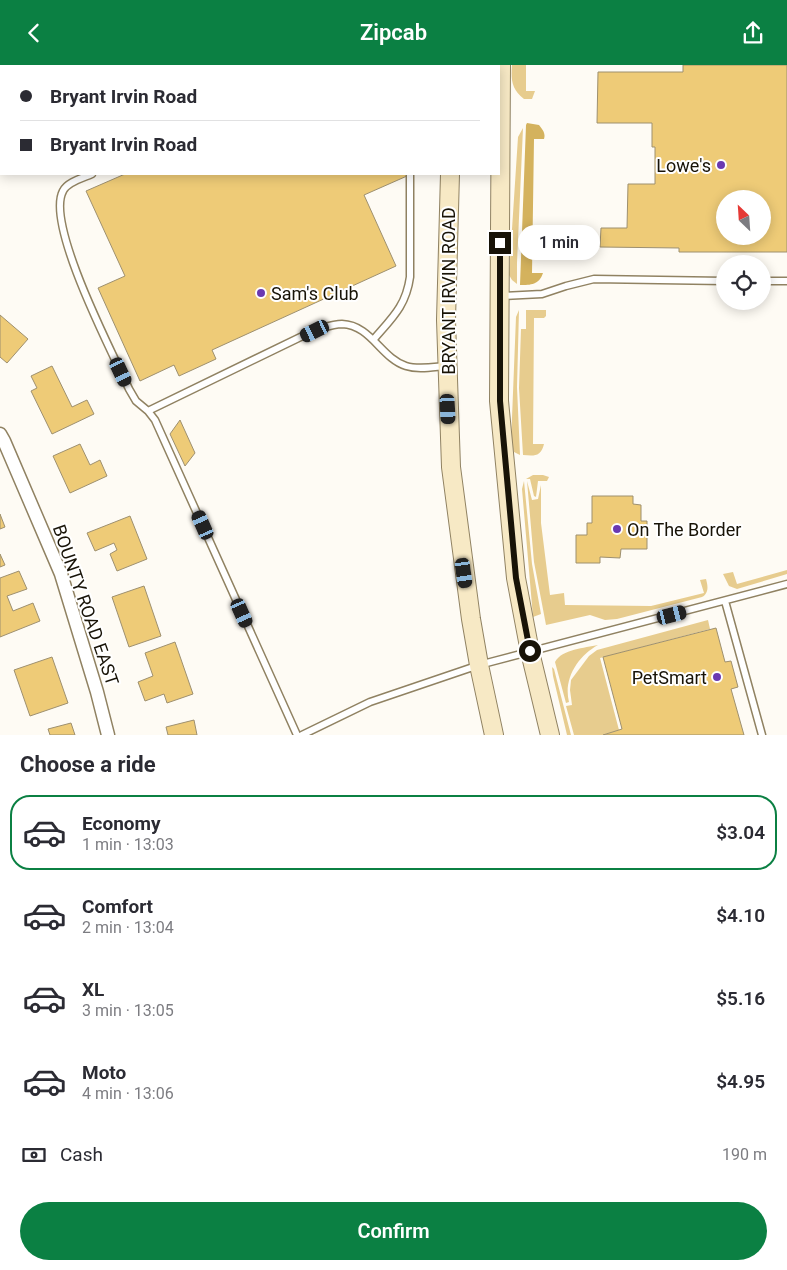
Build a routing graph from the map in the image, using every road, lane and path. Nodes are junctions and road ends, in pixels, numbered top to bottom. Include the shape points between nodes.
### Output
1 (501, 65) edge
2 (89, 175) edge
3 (410, 175) edge
4 (450, 175) edge
5 (716, 281) edge
6 (771, 281) edge
7 (787, 281) edge
8 (500, 296) junction
9 (374, 339) junction
10 (447, 366) junction
11 (148, 411) junction
12 (0, 434) edge
13 (787, 584) edge
14 (725, 601) junction
15 (530, 651) junction
16 (479, 665) junction
17 (108, 735) edge
18 (298, 735) edge
19 (302, 735) edge
20 (494, 735) edge
21 (550, 735) edge
22 (762, 735) edge

1 - 8 main road
2 - 11 lane via 63,189 58,203 61,218 72,261 89,303 129,389 136,401
3 - 9 lane via 408,289 402,305
4 - 10 main road, BRYANT IRVIN ROAD
5 - 8 lane via 594,279 542,294
6 - 7 lane
8 - 15 main road via 501,426 516,578
9 - 10 lane via 392,358 407,366
9 - 11 lane via 358,328 342,324 315,331
10 - 16 main road, BRYANT IRVIN ROAD via 451,467
11 - 18 lane via 155,420
12 - 17 street, BOUNTY ROAD EAST via 61,574
13 - 14 lane
14 - 15 lane
14 - 22 lane
15 - 16 lane
15 - 21 main road
16 - 19 lane via 370,702
16 - 20 main road, BRYANT IRVIN ROAD

